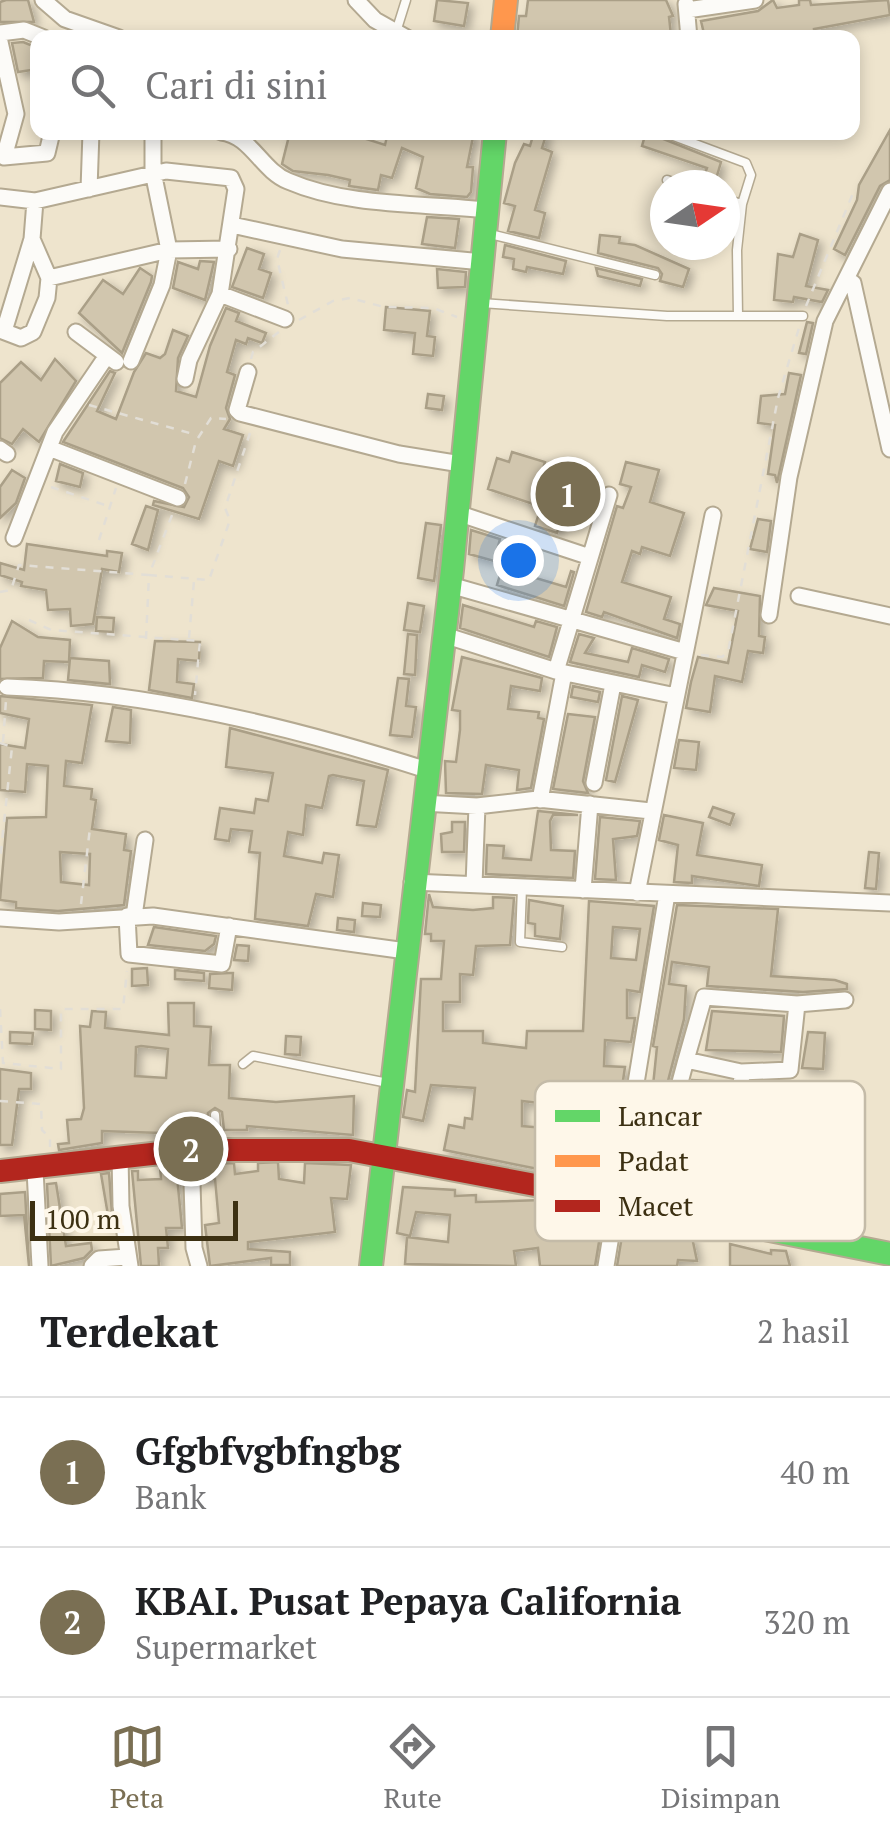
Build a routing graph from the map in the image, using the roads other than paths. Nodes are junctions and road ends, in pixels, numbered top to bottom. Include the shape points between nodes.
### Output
1 (43, 0) edge
2 (356, 0) edge
3 (406, 0) edge
4 (506, 0) edge
5 (755, 0) edge
6 (686, 5) edge
7 (96, 30) edge
8 (390, 30) edge
9 (400, 30) edge
10 (503, 30) edge
11 (688, 30) edge
12 (30, 32) edge
13 (0, 33) edge
14 (0, 42) edge
15 (6, 130) edge
16 (50, 140) edge
17 (91, 140) edge
18 (153, 140) edge
19 (239, 140) edge
20 (494, 140) edge
21 (684, 140) edge
22 (2, 156) edge
23 (153, 172) junction
24 (89, 189) junction
25 (890, 191) edge
26 (2, 197) edge
27 (35, 202) junction
28 (742, 204) joint
29 (0, 215) edge
30 (486, 222) junction
31 (232, 225) junction
32 (32, 239) junction
33 (229, 249) junction
34 (169, 250) junction
35 (483, 262) junction
36 (655, 275) dead end
37 (49, 278) junction
38 (853, 284) dead end
39 (220, 294) junction
40 (479, 310) junction
41 (738, 316) junction
42 (803, 316) road end
43 (284, 318) road end
44 (2, 330) edge
45 (76, 332) dead end
46 (117, 360) junction
47 (248, 372) dead end
48 (185, 379) dead end
49 (49, 448) junction
50 (890, 448) edge
51 (461, 464) junction
52 (609, 496) dead end
53 (178, 498) road end
54 (457, 513) junction
55 (713, 515) dead end
56 (14, 538) dead end
57 (590, 558) junction
58 (450, 585) junction
59 (800, 596) dead end
60 (769, 615) dead end
61 (890, 616) edge
62 (572, 620) junction
63 (444, 635) junction
64 (685, 652) junction
65 (560, 672) junction
66 (613, 684) junction
67 (7, 687) road end
68 (676, 696) junction
69 (427, 770) junction
70 (594, 783) dead end
71 (540, 800) junction
72 (422, 804) junction
73 (590, 804) junction
74 (477, 806) junction
75 (651, 811) junction
76 (144, 840) dead end
77 (412, 882) junction
78 (474, 885) junction
79 (522, 887) junction
80 (584, 890) junction
81 (637, 893) junction
82 (666, 894) junction
83 (890, 903) edge
84 (131, 916) junction
85 (0, 918) edge
86 (230, 926) junction
87 (562, 948) dead end
88 (406, 951) junction
89 (845, 1000) dead end
90 (797, 1004) junction
91 (686, 1060) junction
92 (243, 1064) dead end
93 (741, 1072) junction
94 (635, 1081) edge
95 (680, 1081) edge
96 (742, 1081) edge
97 (393, 1084) junction
98 (216, 1115) dead end
99 (217, 1150) junction
100 (191, 1151) junction
101 (382, 1153) junction
102 (120, 1156) junction
103 (43, 1169) junction
104 (0, 1170) edge
105 (535, 1184) edge
106 (610, 1241) edge
107 (824, 1241) edge
108 (890, 1254) edge
109 (129, 1261) edge
110 (40, 1266) edge
111 (92, 1266) edge
112 (199, 1266) edge
113 (370, 1266) edge
114 (606, 1266) edge

1 - 7 street via 65,19
2 - 8 street
3 - 9 lane
4 - 10 main road
5 - 6 street
6 - 11 street
12 - 13 street
14 - 15 street via 14,102
15 - 22 street
16 - 22 street via 47,153
17 - 24 street
18 - 23 street
19 - 30 street via 272,174 312,190
20 - 30 main road
21 - 28 lane via 746,163 751,176
23 - 24 street
23 - 31 street via 231,178
23 - 34 street
24 - 27 street
25 - 60 street via 825,321 789,477
26 - 27 street
26 - 29 street
27 - 32 street
28 - 41 lane
30 - 35 main road
30 - 36 lane
31 - 33 street
31 - 35 street via 342,249
32 - 37 street
32 - 44 street
33 - 34 street
33 - 39 street
34 - 37 street
34 - 46 street via 162,285
35 - 40 main road
37 - 44 street via 33,332 21,338
38 - 50 street
39 - 43 street
39 - 48 street
40 - 41 lane
40 - 51 main road
41 - 42 lane
45 - 46 street
46 - 49 street via 76,400
47 - 51 street via 237,410 255,418
49 - 53 street
49 - 56 street
51 - 54 main road
52 - 57 street
54 - 57 street
54 - 58 main road
55 - 64 street
57 - 62 street
58 - 62 street
58 - 63 main road
59 - 61 street
62 - 64 street
62 - 65 street
63 - 65 street
63 - 69 main road
64 - 68 street
65 - 66 street
65 - 71 street
66 - 68 street
66 - 70 street
67 - 69 street via 193,712 324,738
68 - 75 street
69 - 72 main road
71 - 73 street
71 - 74 street
72 - 74 street
72 - 77 main road
73 - 75 street
73 - 80 street
74 - 78 street
75 - 81 street
76 - 84 street
77 - 78 street
77 - 88 main road
78 - 79 street
79 - 80 street
79 - 87 lane via 518,940
80 - 81 street
81 - 82 street
82 - 83 street
82 - 94 street
84 - 85 street
84 - 86 street
84 - 86 street via 129,954 222,964
86 - 88 street
88 - 97 main road
89 - 90 street
90 - 91 street via 704,997
90 - 93 street via 790,1070
91 - 93 street
91 - 95 street
92 - 97 lane via 253,1056
93 - 96 street
97 - 101 main road
98 - 99 lane
99 - 100 main road
99 - 101 main road via 279,1145
100 - 102 main road
100 - 112 street
101 - 105 main road
101 - 113 main road
102 - 103 main road
102 - 109 street
103 - 104 main road
103 - 110 street
106 - 114 street
107 - 108 main road
109 - 111 street via 99,1258

